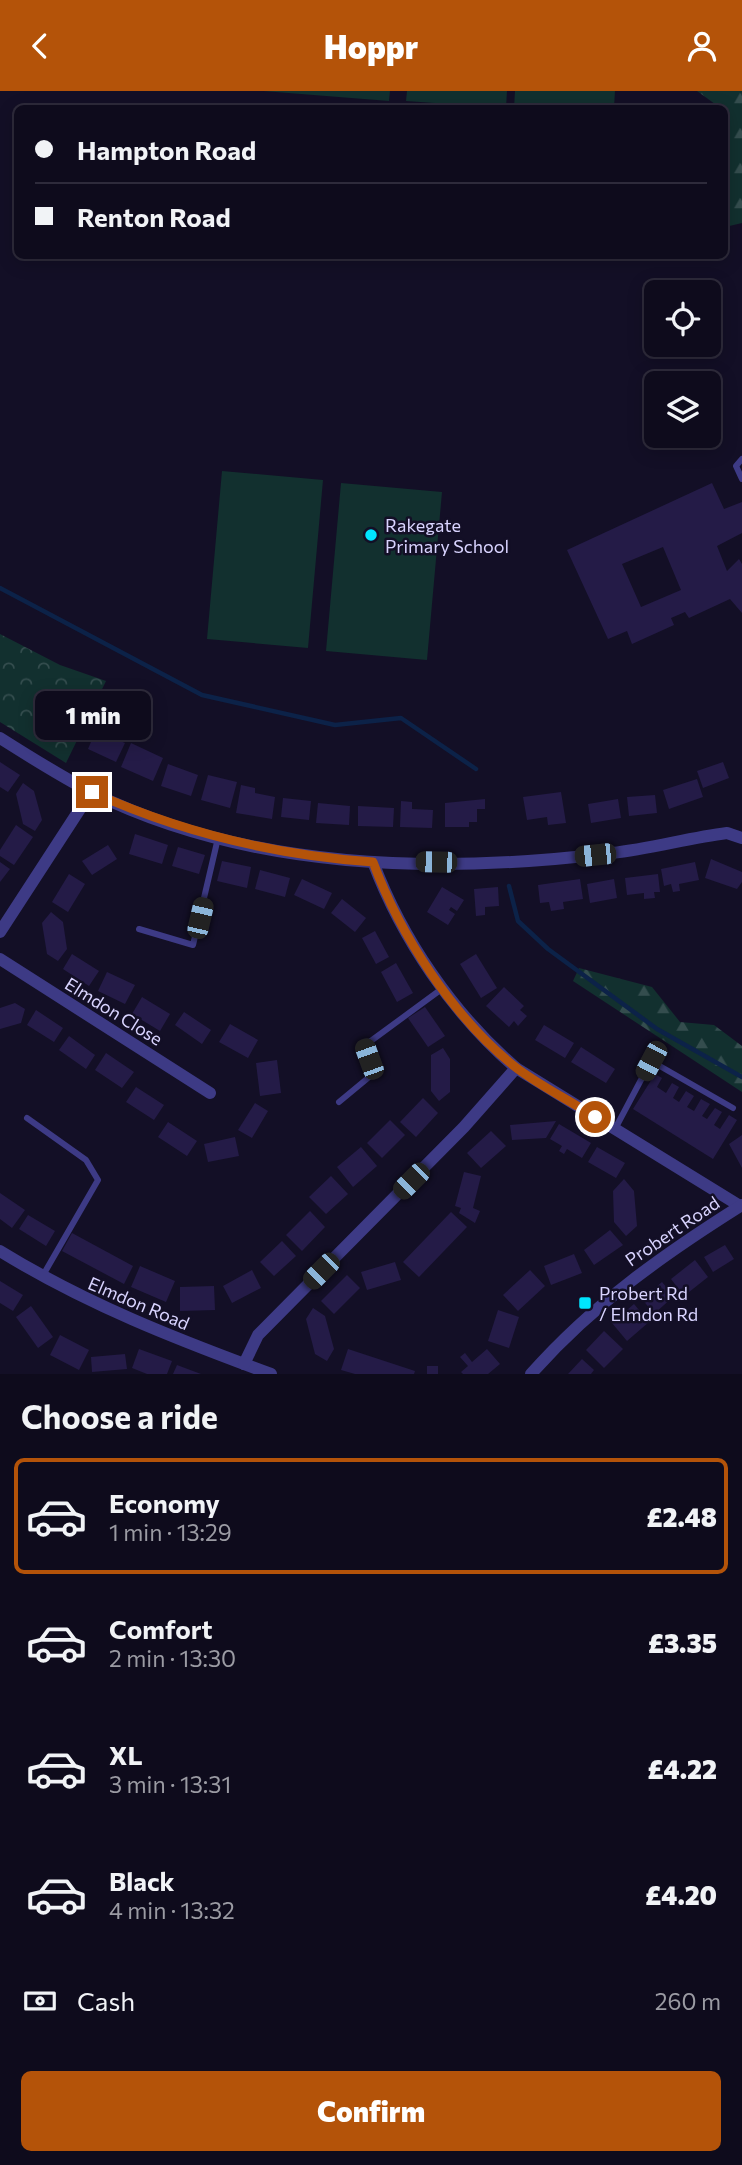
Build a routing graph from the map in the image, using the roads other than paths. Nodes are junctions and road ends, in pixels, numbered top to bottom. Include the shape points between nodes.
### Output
1 (742, 459) edge
2 (742, 479) edge
3 (0, 738) edge
4 (92, 792) junction
5 (218, 838) junction
6 (742, 838) edge
7 (373, 862) junction
8 (139, 929) dead end
9 (0, 932) edge
10 (0, 959) edge
11 (443, 988) junction
12 (516, 1068) junction
13 (210, 1093) dead end
14 (339, 1102) dead end
15 (733, 1108) dead end
16 (27, 1118) dead end
17 (615, 1129) junction
18 (741, 1205) edge
19 (0, 1251) edge
20 (42, 1277) junction
21 (244, 1364) junction
22 (271, 1374) edge
23 (531, 1374) edge

1 - 2 lane via 736,466
3 - 4 street
4 - 5 street via 174,826
4 - 9 street
5 - 7 street via 269,850
5 - 8 lane via 193,945
6 - 7 street via 727,833 616,853 512,862
7 - 11 street via 418,951
10 - 13 street, Elmdon Close
11 - 12 street via 470,1025
11 - 14 lane via 364,1046 374,1073
12 - 17 street
12 - 21 street via 464,1127 258,1335
15 - 17 lane via 651,1061
16 - 20 lane via 86,1160 98,1180
17 - 18 street
18 - 23 street, Probert Road via 664,1254 598,1305
19 - 20 street, Elmdon Road
20 - 21 street, Elmdon Road via 115,1314
21 - 22 street, Elmdon Road

